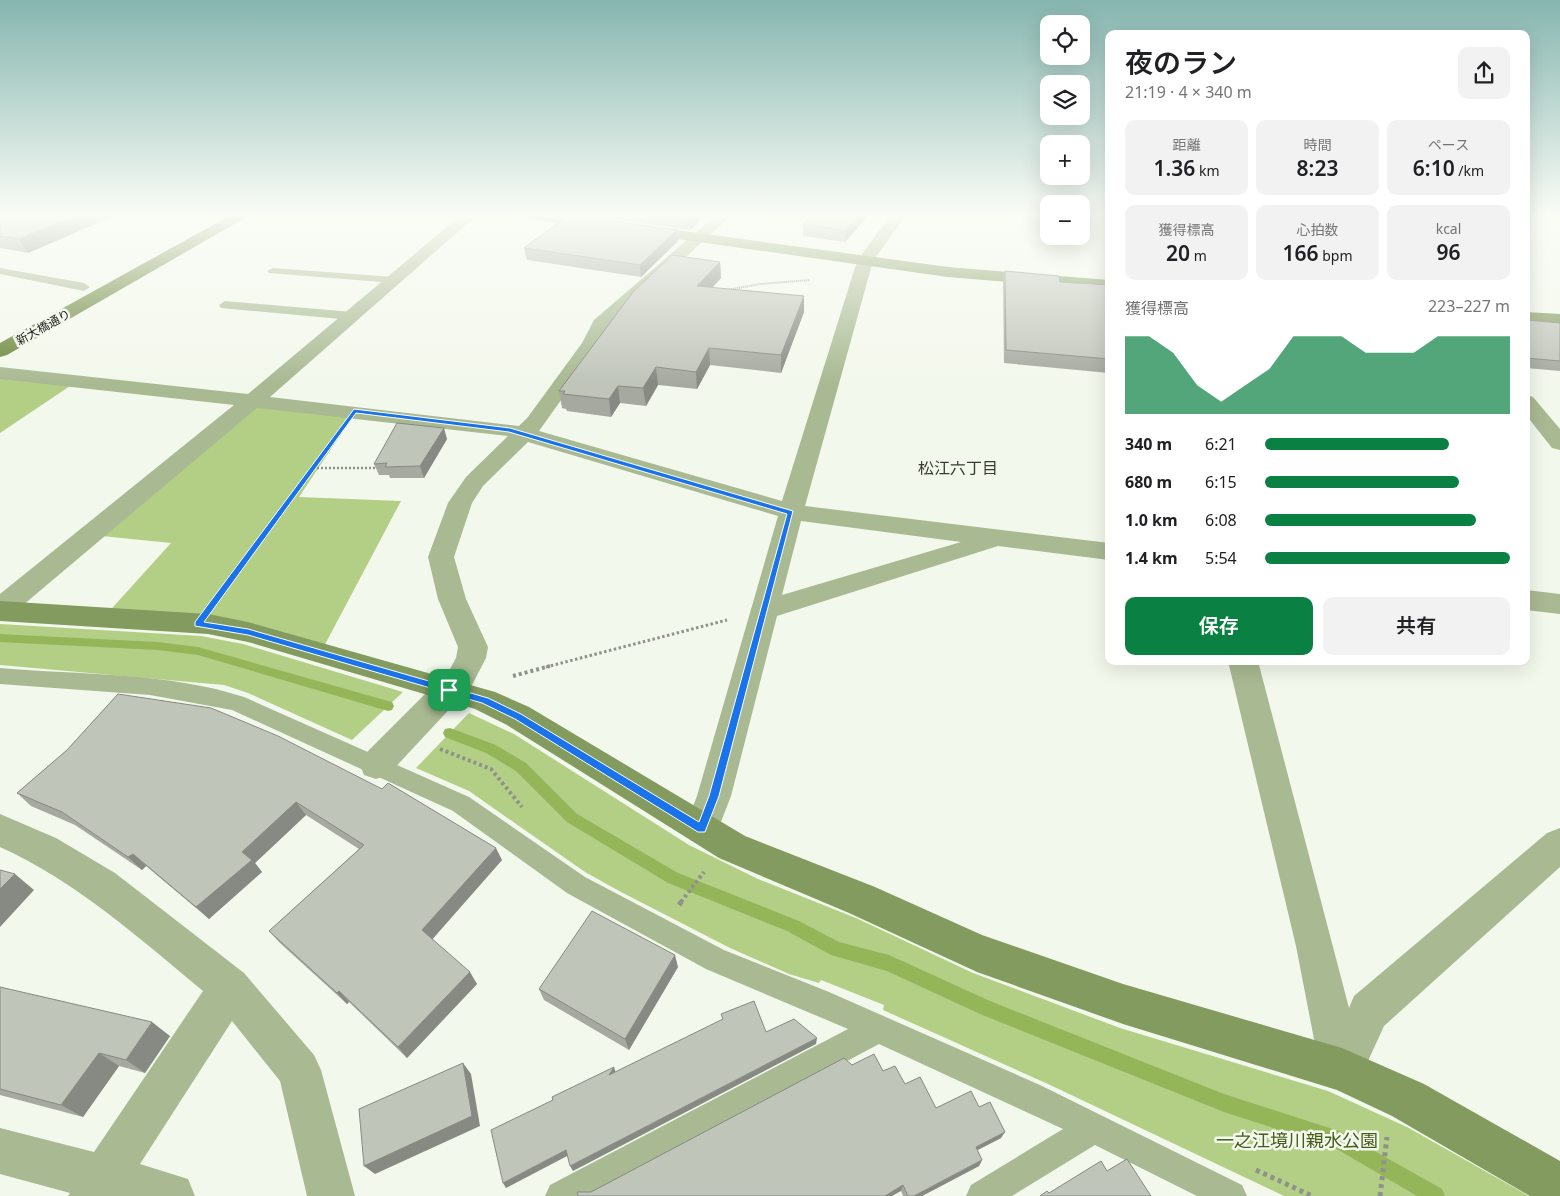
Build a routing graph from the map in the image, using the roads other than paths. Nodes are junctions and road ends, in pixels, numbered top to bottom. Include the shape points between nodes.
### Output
1 (0, 271) edge
2 (114, 271) edge
3 (143, 271) edge
4 (273, 271) dead end
5 (405, 271) edge
6 (661, 271) edge
7 (861, 271) edge
8 (922, 271) edge
9 (394, 280) junction
10 (1105, 285) edge
11 (84, 287) junction
12 (225, 305) dead end
13 (352, 316) junction
14 (1530, 317) edge
15 (1560, 320) edge
16 (0, 334) edge
17 (0, 351) edge
18 (0, 373) edge
19 (253, 401) junction
20 (1530, 405) edge
21 (523, 435) junction
22 (1557, 435) edge
23 (791, 512) junction
24 (996, 539) junction
25 (1105, 552) edge
26 (1530, 600) edge
27 (1560, 604) edge
28 (0, 610) edge
29 (764, 610) junction
30 (1244, 665) edge
31 (0, 676) edge
32 (449, 690) junction
33 (376, 765) junction
34 (702, 829) junction
35 (0, 830) edge
36 (1560, 844) edge
37 (230, 987) junction
38 (878, 1029) junction
39 (1342, 1070) junction
40 (1094, 1128) junction
41 (0, 1151) edge
42 (98, 1187) edge
43 (1560, 1187) edge
44 (171, 1196) edge
45 (331, 1196) edge
46 (561, 1196) edge
47 (982, 1196) edge
48 (1231, 1196) edge

1 - 11 lane
2 - 11 main road, 新大橋通り
3 - 17 main road, 新大橋通り
4 - 9 lane
5 - 9 street
6 - 21 street via 601,324 591,344 536,422
7 - 23 street
8 - 10 street
9 - 13 street
11 - 16 main road, 新大橋通り
12 - 13 lane
13 - 19 street
14 - 15 street
18 - 19 street
19 - 21 street via 510,430
19 - 28 street
20 - 22 street
21 - 23 street
21 - 32 street via 474,482 460,503 441,557 452,599 473,647 466,667
23 - 24 street
23 - 29 street
24 - 25 street
24 - 29 street
26 - 27 street
28 - 32 street via 198,624 248,632
29 - 34 street via 714,796
30 - 39 street via 1315,946
31 - 33 lane via 216,697 237,703
32 - 33 street
32 - 34 street via 484,700 518,716
33 - 38 lane via 461,804 576,885 715,960
34 - 39 street via 732,847 862,900 977,953 1122,1004
35 - 37 street via 43,849 102,884
36 - 39 street via 1369,1011
37 - 42 street
37 - 45 street via 299,1070
38 - 40 lane
38 - 46 lane
39 - 43 street via 1408,1100
40 - 47 lane
40 - 48 lane
41 - 42 street
42 - 44 street

